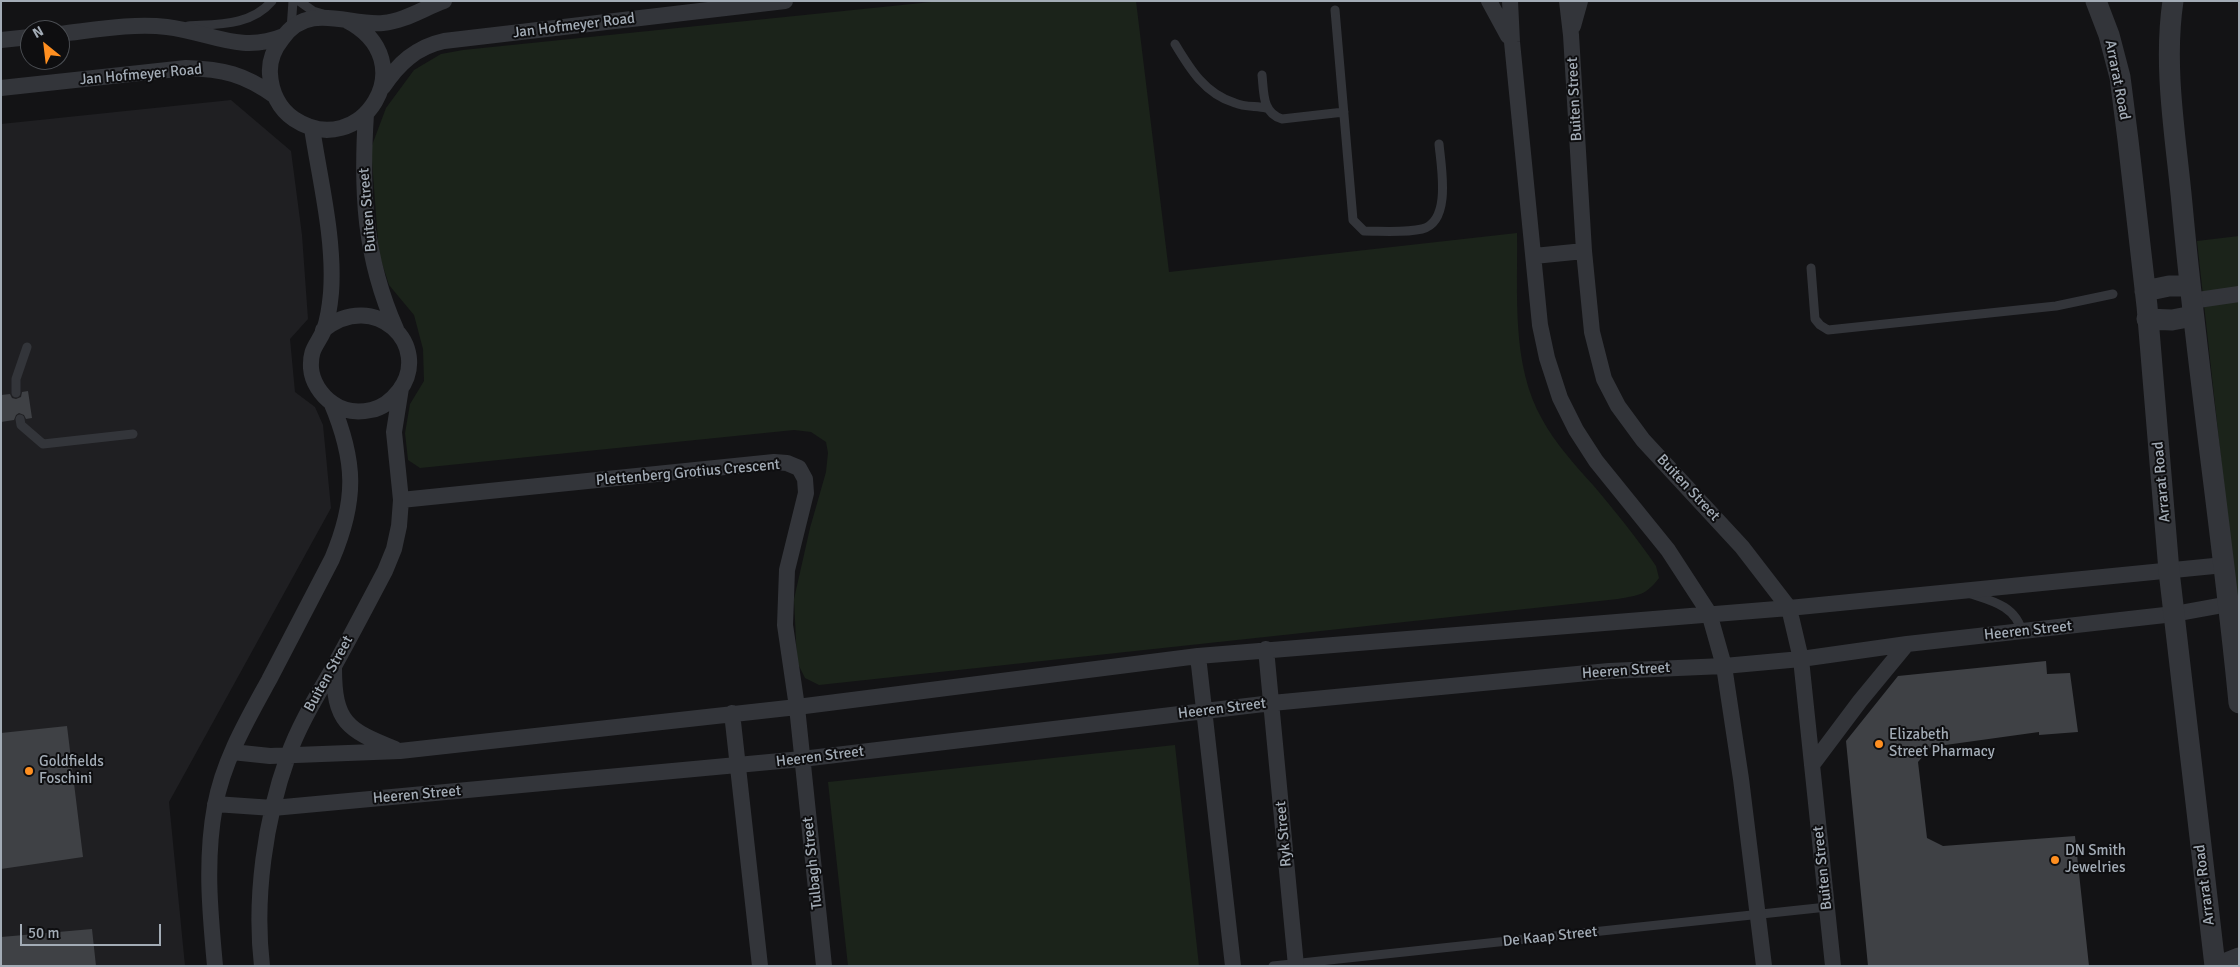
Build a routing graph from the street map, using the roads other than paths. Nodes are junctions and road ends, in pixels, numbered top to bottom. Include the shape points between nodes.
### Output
1 (272, 1) edge
2 (293, 1) edge
3 (299, 1) edge
4 (444, 1) edge
5 (785, 1) edge
6 (1489, 1) edge
7 (1510, 1) edge
8 (1567, 1) edge
9 (1580, 1) edge
10 (2096, 1) edge
11 (2173, 1) edge
12 (1335, 10) dead end
13 (340, 18) junction
14 (168, 27) junction
15 (287, 32) junction
16 (70, 33) edge
17 (1571, 35) junction
18 (20, 38) edge
19 (1, 40) edge
20 (1512, 42) junction
21 (1175, 44) dead end
22 (1262, 75) dead end
23 (1, 88) edge
24 (381, 90) junction
25 (274, 96) junction
26 (1266, 108) junction
27 (1344, 112) junction
28 (366, 114) junction
29 (312, 128) junction
30 (1439, 144) dead end
31 (1584, 251) junction
32 (1534, 256) junction
33 (1811, 268) dead end
34 (2145, 291) junction
35 (2113, 294) dead end
36 (2239, 294) edge
37 (2191, 301) junction
38 (2148, 320) junction
39 (324, 330) junction
40 (397, 332) junction
41 (27, 347) dead end
42 (402, 388) junction
43 (16, 393) dead end
44 (331, 402) junction
45 (20, 420) dead end
46 (133, 434) dead end
47 (401, 500) junction
48 (2224, 565) junction
49 (2170, 571) junction
50 (1961, 591) junction
51 (2229, 604) junction
52 (1789, 608) junction
53 (1709, 613) junction
54 (2174, 614) junction
55 (2022, 633) junction
56 (1907, 644) junction
57 (1266, 649) junction
58 (1198, 656) junction
59 (1801, 659) junction
60 (334, 666) junction
61 (1724, 666) junction
62 (1272, 703) junction
63 (2239, 703) edge
64 (797, 707) junction
65 (1205, 711) junction
66 (732, 714) junction
67 (400, 751) junction
68 (232, 752) junction
69 (288, 756) junction
70 (802, 759) junction
71 (1812, 765) junction
72 (739, 766) junction
73 (215, 804) junction
74 (273, 808) junction
75 (1827, 908) junction
76 (1759, 915) junction
77 (2239, 958) edge
78 (1296, 965) edge
79 (215, 966) edge
80 (262, 966) edge
81 (760, 966) edge
82 (824, 966) edge
83 (1233, 966) edge
84 (1273, 966) edge
85 (1764, 966) edge
86 (1833, 966) edge
87 (2217, 966) edge

1 - 14 lane via 258,14 244,20
2 - 15 lane via 294,12
3 - 13 lane via 313,11
4 - 13 street via 386,23 366,24
5 - 24 street, Jan Hofmeyer Road via 444,41 413,54 395,70
6 - 20 street
7 - 20 street
8 - 17 street, Buiten Street
9 - 17 street
10 - 34 street, Arrarat Road via 2120,76
11 - 37 street via 2169,50
12 - 27 lane
13 - 15 street via 318,17
13 - 24 street via 359,26 377,48 382,61
14 - 15 street via 244,44 260,43
14 - 16 street via 140,26
15 - 25 street via 276,46 270,71
17 - 31 street, Buiten Street
18 - 19 street
20 - 32 street
21 - 26 lane via 1192,73 1213,93 1235,104
22 - 26 lane
23 - 25 street, Jan Hofmeyer Road via 186,68 214,69 255,82
24 - 28 street
25 - 29 street via 289,116
26 - 27 lane via 1273,116 1282,119
27 - 30 lane via 1353,220 1364,231 1424,229 1439,216 1442,201
28 - 29 street via 341,128
28 - 40 street, Buiten Street via 363,155 368,243 381,292
29 - 39 street via 332,276
31 - 32 street
31 - 52 street, Buiten Street via 1592,332 1604,379 1618,406 1643,440 1742,546
32 - 53 street via 1546,358 1560,398 1596,460 1673,557
33 - 35 lane via 1815,319 1828,330 2056,306
34 - 37 street via 2169,286
34 - 38 street, Arrarat Road
36 - 37 street
37 - 38 street via 2172,320
37 - 48 street
38 - 49 street, Arrarat Road
39 - 40 street via 334,321 361,314 387,322
39 - 44 street via 315,344 311,371 322,395
40 - 42 street via 408,359
41 - 43 lane via 16,380
42 - 44 street via 375,409 352,411
42 - 47 street, Buiten Street via 394,432
44 - 68 street via 344,439 351,484 350,510 344,532
45 - 46 lane via 42,444
47 - 60 street, Buiten Street via 394,549 386,571
47 - 64 street, Plettenberg Grotius Crescent via 774,462 799,468 805,479 806,493 787,570 785,597 789,660
48 - 49 street
48 - 51 street
49 - 50 street
49 - 54 street, Arrarat Road
50 - 52 street
50 - 55 lane via 2004,606 2017,618
51 - 54 street, Heeren Street
51 - 63 street
52 - 53 street
52 - 59 street, Buiten Street
53 - 57 street
53 - 61 street
54 - 55 street, Heeren Street
54 - 87 street, Arrarat Road
55 - 56 street, Heeren Street
56 - 59 street, Heeren Street
56 - 71 street
57 - 58 street
57 - 62 street, Ryk Street
58 - 64 street
58 - 65 street
59 - 61 street, Heeren Street
59 - 71 street, Buiten Street
60 - 67 street via 335,700 344,720 369,738
60 - 69 street, Buiten Street
61 - 62 street, Heeren Street via 1609,671
61 - 76 street
62 - 65 street, Heeren Street
62 - 78 street, Ryk Street
64 - 66 street
64 - 70 street, Plettenberg Grotius Crescent
65 - 70 street, Heeren Street
65 - 83 street
66 - 67 street
66 - 72 street
67 - 69 street
68 - 69 street
68 - 73 street
69 - 74 street, Buiten Street
70 - 72 street, Heeren Street
70 - 82 street, Tulbagh Street
71 - 75 street, Buiten Street
72 - 74 street, Heeren Street
72 - 81 street
73 - 74 street, Heeren Street
73 - 79 street via 209,874
74 - 80 street, Buiten Street via 263,873
75 - 76 lane, De Kaap Street
75 - 86 street, Buiten Street
76 - 78 lane, De Kaap Street
76 - 85 street
77 - 87 street
78 - 84 lane, De Kaap Street

